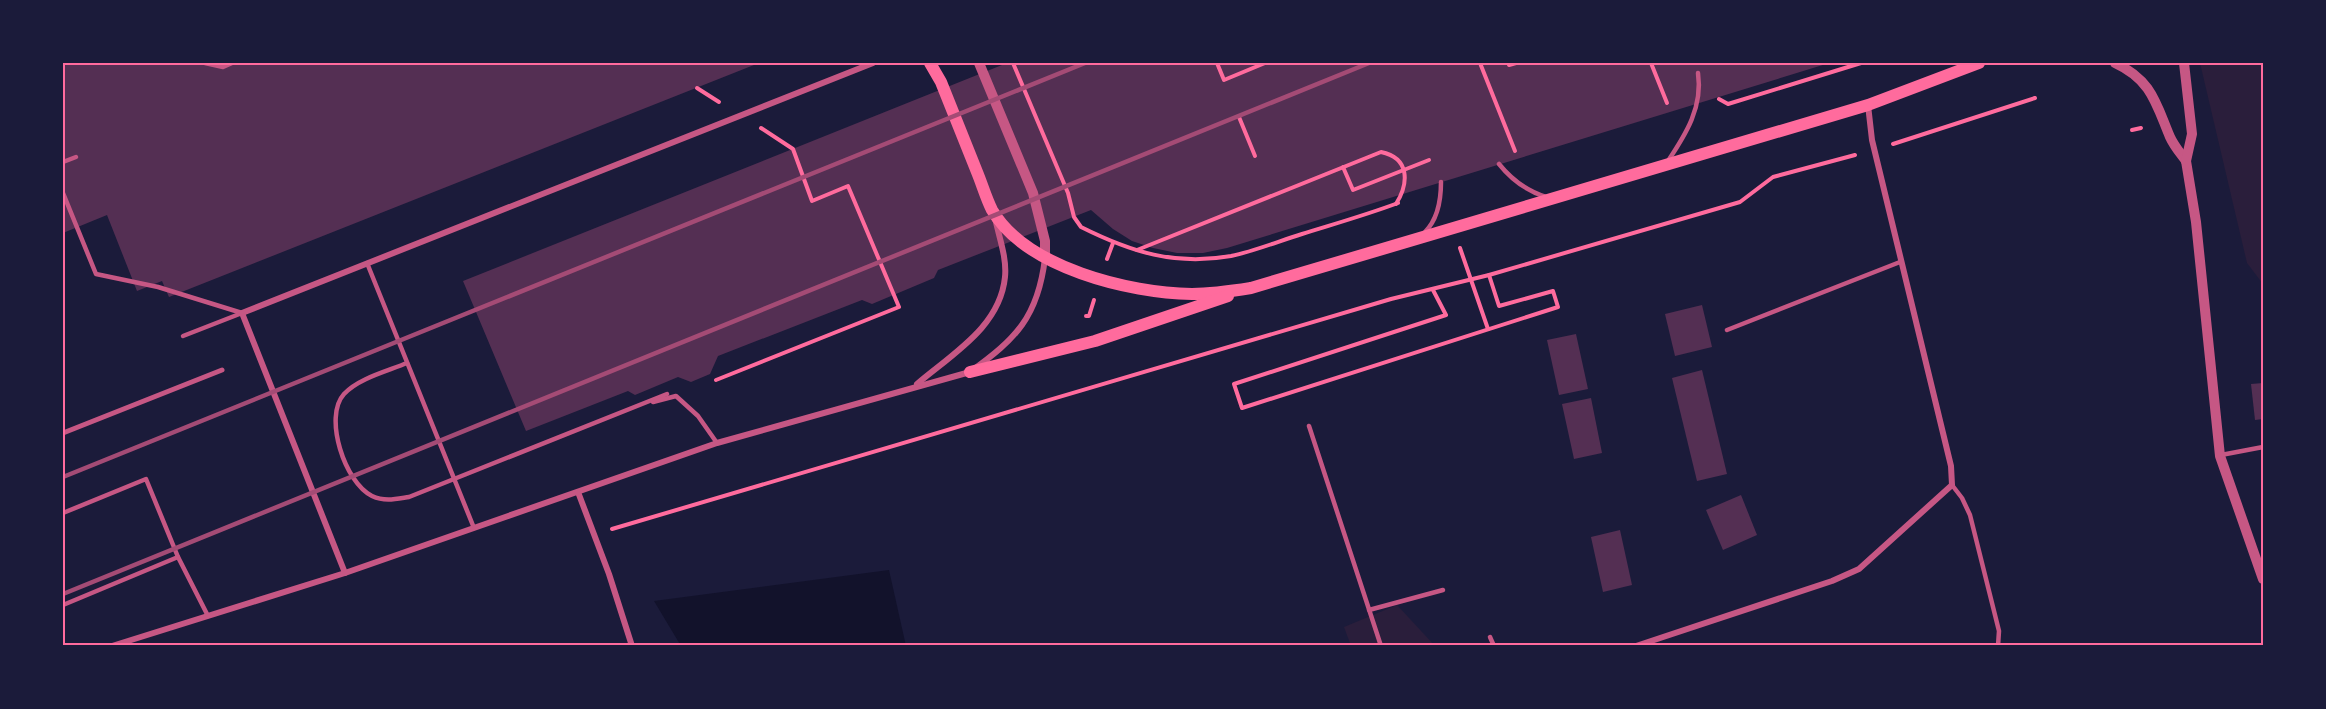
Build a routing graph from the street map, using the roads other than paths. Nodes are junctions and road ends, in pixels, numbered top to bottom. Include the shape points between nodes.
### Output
1 (205, 63) edge
2 (232, 63) edge
3 (873, 63) edge
4 (930, 63) edge
5 (979, 63) edge
6 (1979, 63) edge
7 (2115, 63) edge
8 (2184, 63) edge
9 (1698, 73) dead end
10 (1868, 105) junction
11 (76, 157) dead end
12 (2186, 161) junction
13 (63, 162) edge
14 (1499, 164) dead end
15 (1666, 165) junction
16 (1441, 182) dead end
17 (63, 193) edge
18 (1551, 199) junction
19 (993, 210) junction
20 (1420, 238) junction
21 (1045, 257) junction
22 (1900, 262) junction
23 (367, 263) junction
24 (1251, 288) junction
25 (242, 313) junction
26 (1727, 330) dead end
27 (183, 336) dead end
28 (407, 363) junction
29 (222, 370) dead end
30 (970, 372) junction
31 (915, 387) junction
32 (667, 394) dead end
33 (1309, 426) dead end
34 (63, 433) edge
35 (717, 442) junction
36 (2263, 447) edge
37 (2220, 456) junction
38 (453, 476) junction
39 (1952, 486) junction
40 (578, 492) junction
41 (63, 513) edge
42 (474, 528) junction
43 (178, 556) junction
44 (345, 573) junction
45 (2263, 579) edge
46 (1443, 590) dead end
47 (63, 605) edge
48 (1369, 610) junction
49 (208, 616) junction
50 (1490, 637) dead end
51 (112, 646) edge
52 (632, 646) edge
53 (1381, 646) edge
54 (1494, 646) edge
55 (1636, 646) edge
56 (1998, 646) edge

1 - 2 lane via 223,67
3 - 23 street
4 - 19 main road
5 - 21 street via 1033,193 1043,230
6 - 10 main road
7 - 12 street via 2140,78 2154,95 2171,139
8 - 12 street via 2192,134
9 - 15 lane via 1698,101 1688,131
10 - 15 main road
10 - 22 street via 1874,150
11 - 13 lane
12 - 37 street
14 - 18 lane via 1535,194
15 - 18 main road
16 - 20 lane via 1436,216
17 - 25 lane via 96,273
18 - 20 main road
19 - 21 main road via 1010,231
19 - 31 street via 1005,276 994,314
20 - 24 main road
21 - 24 main road via 1130,287 1191,294
21 - 30 street via 1032,309 1018,333
22 - 26 lane
22 - 39 street via 1951,466
23 - 25 street
23 - 28 lane
24 - 30 main road via 1095,341
25 - 27 lane
25 - 44 street
28 - 32 lane via 362,382 344,394 336,410 341,452 357,483 372,496 390,501 409,497
28 - 38 lane
29 - 34 street
30 - 31 street
31 - 35 street
33 - 48 lane
35 - 38 lane via 698,416 676,396
35 - 40 street
36 - 37 lane
37 - 45 street
38 - 42 lane
39 - 55 street via 1859,569
39 - 56 lane via 1970,515 1999,631
40 - 42 street
40 - 52 street
41 - 43 lane via 146,479
42 - 44 street
43 - 47 lane
43 - 49 lane
44 - 49 street
46 - 48 lane
48 - 53 lane
49 - 51 street
50 - 54 lane

